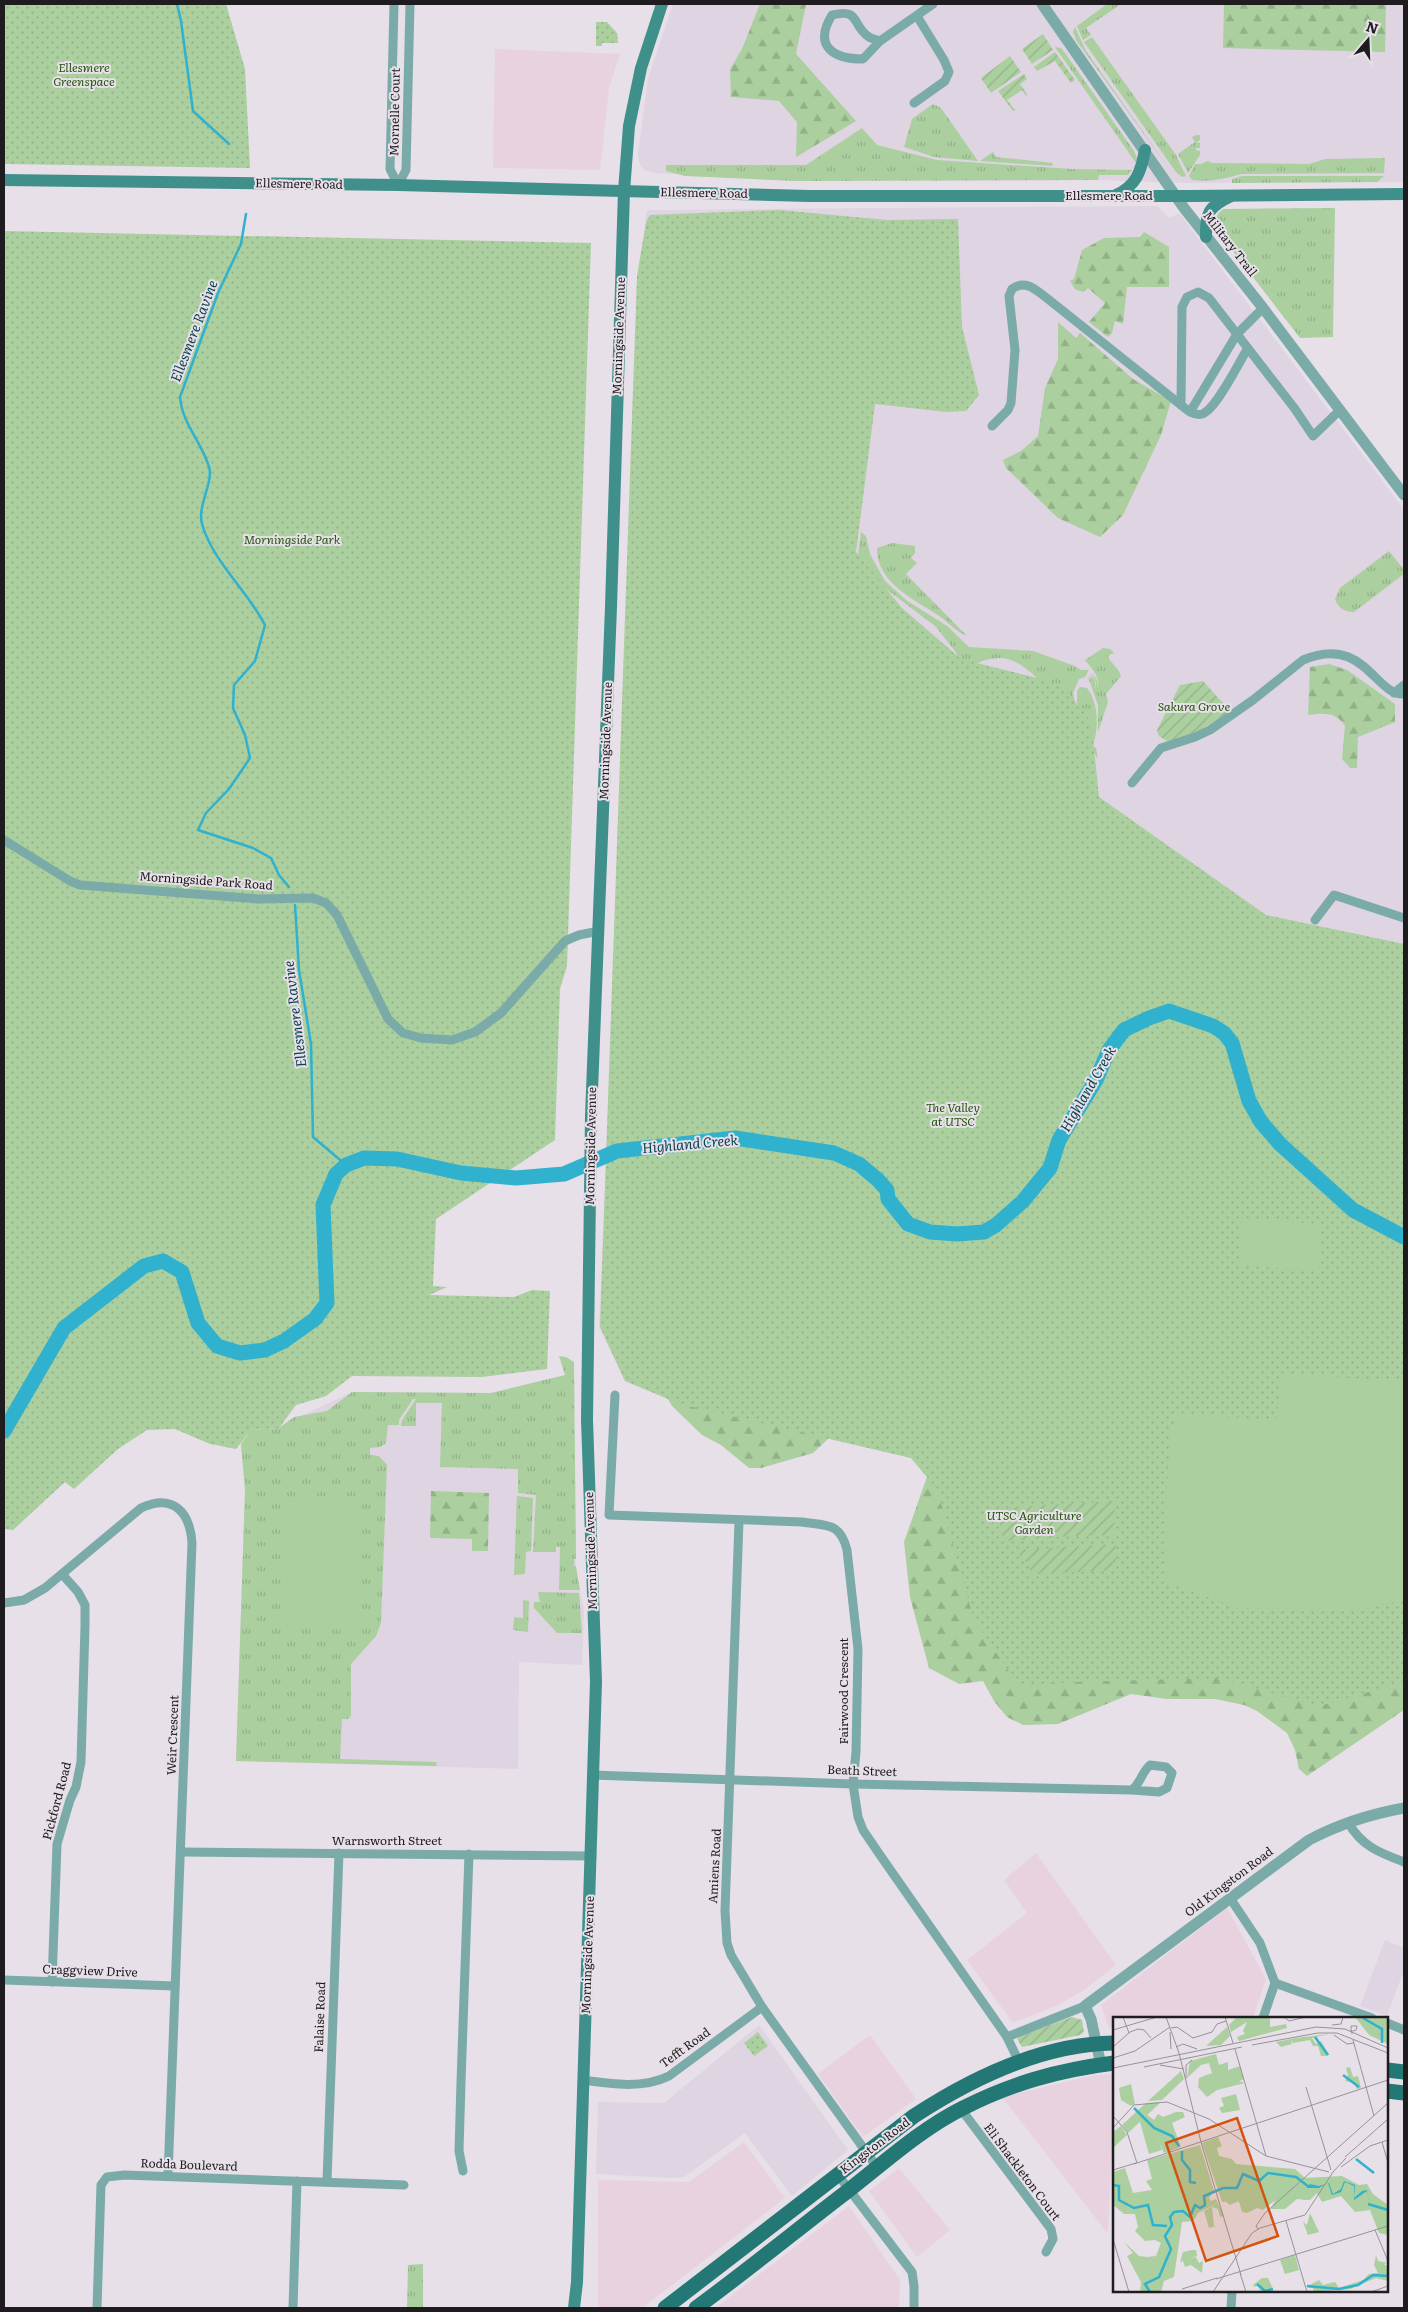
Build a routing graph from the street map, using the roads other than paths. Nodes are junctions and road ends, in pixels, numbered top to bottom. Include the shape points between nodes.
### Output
1 (394, 4) edge
2 (410, 4) edge
3 (662, 4) edge
4 (933, 4) edge
5 (1042, 4) edge
6 (917, 16) junction
7 (880, 41) junction
8 (914, 103) dead end
9 (1145, 150) junction
10 (4, 180) edge
11 (398, 185) junction
12 (624, 191) junction
13 (1404, 194) edge
14 (1114, 196) junction
15 (1176, 196) junction
16 (1232, 196) junction
17 (1206, 236) junction
18 (1263, 308) junction
19 (1237, 334) junction
20 (1248, 348) junction
21 (1181, 405) junction
22 (1340, 410) junction
23 (1190, 412) junction
24 (992, 426) dead end
25 (1404, 495) edge
26 (1404, 685) edge
27 (1394, 693) junction
28 (1404, 694) edge
29 (1132, 783) dead end
30 (4, 840) edge
31 (1404, 918) edge
32 (1315, 920) dead end
33 (599, 931) junction
34 (615, 1395) dead end
35 (739, 1521) junction
36 (62, 1574) junction
37 (4, 1603) edge
38 (592, 1775) junction
39 (730, 1780) junction
40 (853, 1784) junction
41 (1132, 1790) dead end
42 (1404, 1808) edge
43 (1348, 1822) junction
44 (182, 1852) junction
45 (340, 1853) junction
46 (469, 1854) junction
47 (592, 1856) junction
48 (1404, 1862) edge
49 (1230, 1898) junction
50 (4, 1980) edge
51 (52, 1982) junction
52 (1275, 1983) junction
53 (175, 1986) junction
54 (1085, 2006) junction
55 (762, 2007) junction
56 (1263, 2017) edge
57 (1369, 2017) edge
58 (1388, 2024) edge
59 (1404, 2030) edge
60 (1008, 2037) junction
61 (1113, 2043) edge
62 (1096, 2044) junction
63 (1019, 2062) junction
64 (1107, 2064) edge
65 (1388, 2070) edge
66 (1404, 2072) edge
67 (582, 2080) junction
68 (1388, 2091) edge
69 (1404, 2093) edge
70 (961, 2109) junction
71 (867, 2154) junction
72 (877, 2167) junction
73 (462, 2171) dead end
74 (838, 2175) junction
75 (168, 2176) junction
76 (327, 2181) junction
77 (297, 2182) junction
78 (404, 2185) dead end
79 (850, 2189) junction
80 (1046, 2252) dead end
81 (576, 2292) junction
82 (1232, 2292) edge
83 (97, 2308) edge
84 (293, 2308) edge
85 (574, 2308) edge
86 (578, 2308) edge
87 (665, 2308) edge
88 (696, 2308) edge
89 (914, 2308) edge
90 (1231, 2308) edge

1 - 11 street, Mornelle Court via 390,169
2 - 11 street, Mornelle Court via 406,170
3 - 12 main road, Morningside Avenue via 641,68 631,117
4 - 6 street
5 - 9 street, Military Trail
6 - 7 street
6 - 8 street via 948,72 945,81
7 - 7 street via 868,36 852,15 845,12 832,15 827,22 826,45 837,56 863,58
9 - 14 main road via 1142,166 1128,190
9 - 15 street, Military Trail
10 - 11 main road, Ellesmere Road
11 - 12 main road, Ellesmere Road
12 - 14 main road, Ellesmere Road via 809,196
12 - 33 main road, Morningside Avenue
13 - 16 main road, Ellesmere Road
14 - 15 main road, Ellesmere Road
15 - 16 main road, Ellesmere Road
15 - 17 street, Military Trail
16 - 17 main road via 1210,211 1206,219
17 - 18 street, Military Trail
18 - 19 street
18 - 22 street, Military Trail
19 - 20 street
19 - 21 street via 1207,296 1198,292 1187,297 1182,307
19 - 23 street
20 - 22 street via 1313,436
20 - 23 street via 1209,410 1203,414
21 - 23 street
21 - 24 street via 1048,299 1030,286 1019,285 1012,290 1008,301 1015,350 1011,403
22 - 25 street, Military Trail
26 - 27 street
27 - 28 street
27 - 29 street via 1351,657 1311,657 1213,728 1195,738 1161,748
30 - 33 street, Morningside Park Road via 80,885 258,900 305,897 323,901 337,915 388,1019 399,1031 421,1038 452,1040 475,1032 501,1013 565,942
31 - 32 street via 1334,895
33 - 38 main road, Morningside Avenue via 591,1116 587,1420 596,1682
34 - 35 street, Fairwood Crescent via 609,1515
35 - 39 street, Amiens Road
35 - 40 street, Fairwood Crescent via 802,1522 824,1525 843,1534 858,1649
36 - 37 street, Weir Crescent via 24,1600
36 - 44 street, Weir Crescent via 141,1508 166,1502 187,1517 192,1543
36 - 51 street, Pickford Road via 85,1605 85,1626 81,1762 57,1844
38 - 39 street, Beath Street
38 - 47 main road, Morningside Avenue
39 - 40 street, Beath Street
39 - 55 street, Amiens Road via 725,1911 727,1943 731,1956
40 - 41 street, Beath Street
40 - 60 street, Fairwood Crescent via 855,1806 863,1830
42 - 43 street, Old Kingston Road
43 - 48 street via 1362,1842 1375,1851
43 - 49 street, Old Kingston Road via 1303,1844
44 - 45 street, Warnsworth Street
44 - 53 street, Weir Crescent
45 - 46 street, Warnsworth Street
45 - 76 street, Falaise Road
46 - 47 street, Warnsworth Street
46 - 73 street via 459,2151
47 - 67 main road, Morningside Avenue
49 - 52 street via 1260,1943
49 - 54 street, Old Kingston Road
50 - 51 street, Craggview Drive
51 - 53 street, Craggview Drive
52 - 56 street
52 - 57 street
53 - 75 street, Weir Crescent
54 - 60 street, Old Kingston Road
54 - 62 street
55 - 67 street, Tefft Road via 658,2082 641,2085
55 - 71 street, Amiens Road
58 - 59 street
60 - 63 street
61 - 62 main road, Kingston Road
62 - 63 main road, Kingston Road
62 - 64 street
63 - 71 main road, Kingston Road via 941,2099
64 - 70 main road, Kingston Road via 1070,2069 1014,2085
65 - 66 main road
67 - 81 main road, Morningside Avenue
68 - 69 main road
70 - 72 main road, Kingston Road
70 - 80 street, Eli Shackleton Court via 1051,2229 1052,2239
71 - 72 street, Amiens Road
71 - 74 main road, Kingston Road
72 - 79 main road, Kingston Road
74 - 79 street
74 - 87 main road, Kingston Road
75 - 77 street, Rodda Boulevard
75 - 83 street, Rodda Boulevard via 113,2175 103,2179
76 - 77 street, Rodda Boulevard
76 - 78 street, Rodda Boulevard
77 - 84 street
79 - 88 main road, Kingston Road
79 - 89 street via 912,2272
81 - 85 main road, Morningside Avenue
81 - 86 main road, Morningside Avenue
82 - 90 street

